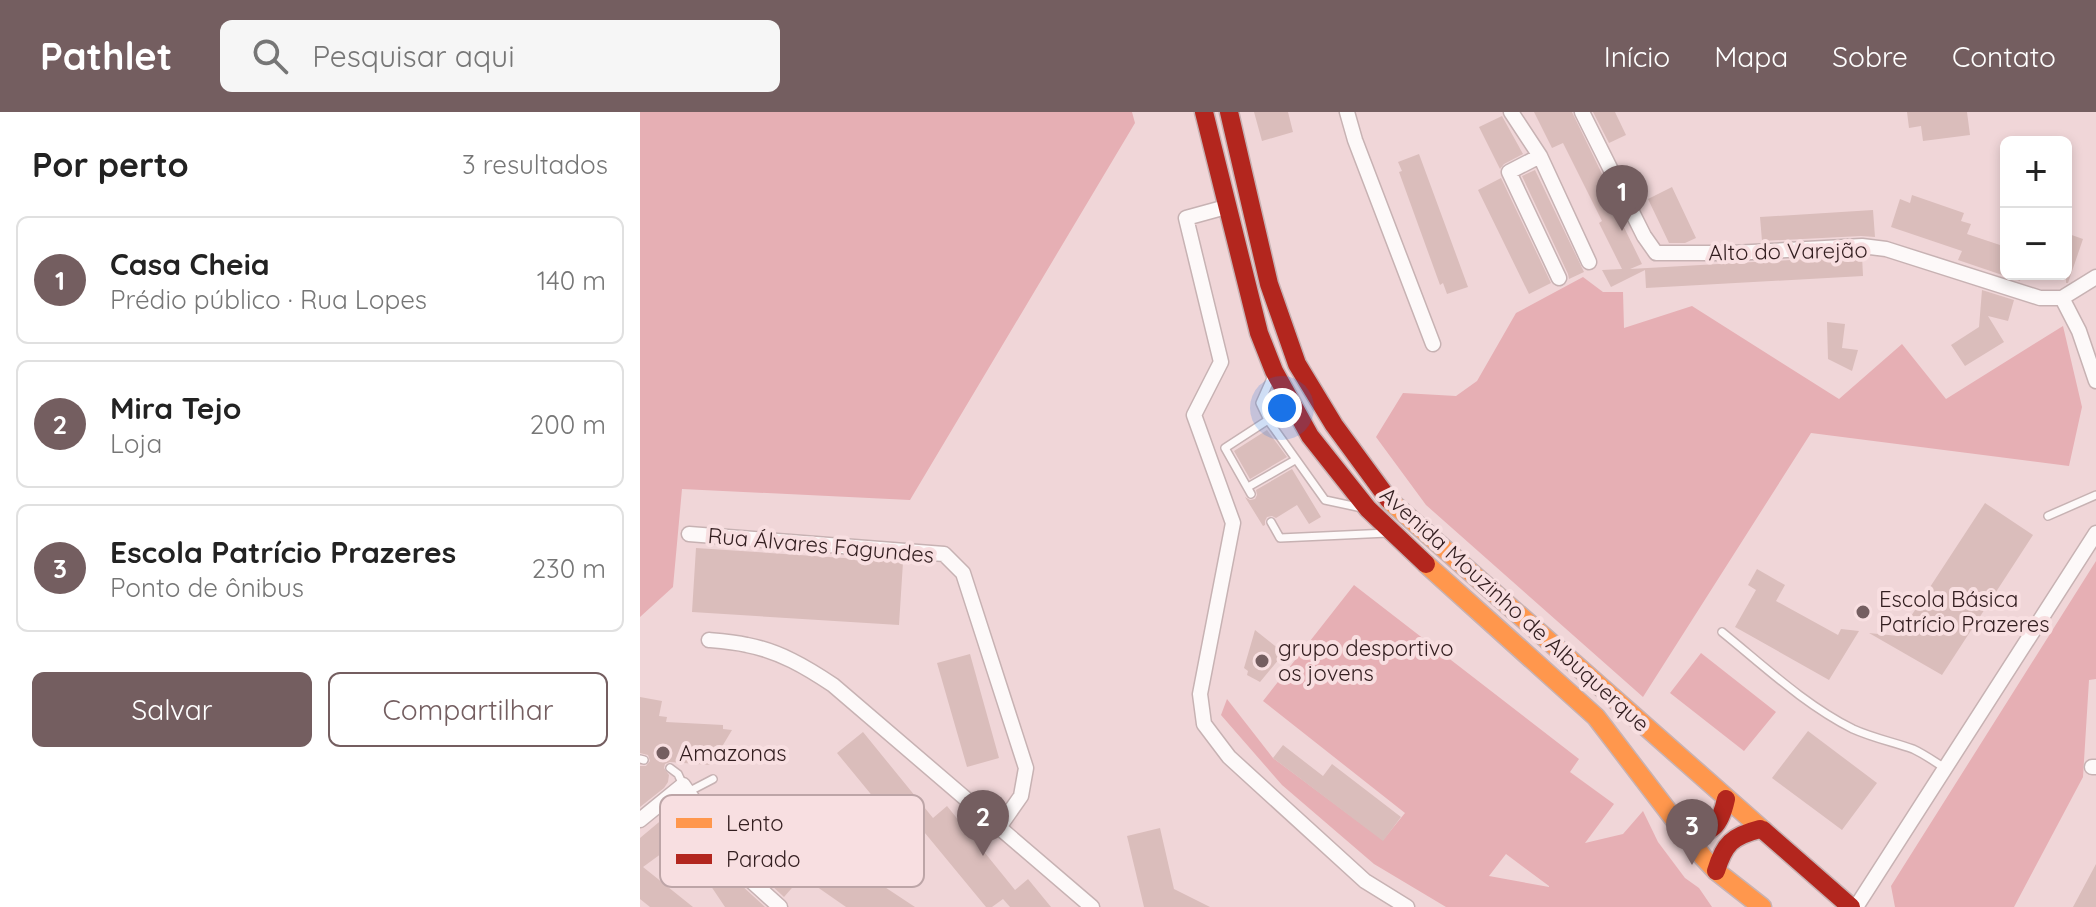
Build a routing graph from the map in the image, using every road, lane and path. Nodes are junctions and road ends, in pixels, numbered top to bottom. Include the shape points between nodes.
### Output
1 (1204, 112) edge
2 (1229, 112) edge
3 (1347, 112) edge
4 (1511, 112) edge
5 (1582, 112) edge
6 (1540, 156) junction
7 (1226, 207) junction
8 (1589, 262) dead end
9 (2096, 277) edge
10 (1559, 278) dead end
11 (2062, 298) junction
12 (1433, 344) dead end
13 (1274, 371) junction
14 (2096, 381) edge
15 (1268, 420) junction
16 (1295, 460) junction
17 (2096, 495) edge
18 (1368, 509) junction
19 (2048, 516) dead end
20 (1271, 522) dead end
21 (1392, 533) junction
22 (2096, 533) edge
23 (689, 534) dead end
24 (1722, 632) dead end
25 (709, 640) dead end
26 (670, 768) dead end
27 (1945, 768) junction
28 (713, 779) dead end
29 (686, 789) junction
30 (677, 795) edge
31 (690, 795) edge
32 (1726, 799) junction
33 (660, 807) edge
34 (640, 820) edge
35 (1000, 826) junction
36 (1760, 829) junction
37 (1686, 836) junction
38 (1716, 871) junction
39 (758, 887) edge
40 (780, 907) edge
41 (1092, 907) edge
42 (1407, 907) edge
43 (1762, 907) edge
44 (1854, 907) edge

1 - 7 main road, Avenida Mouzinho de Albuquerque
2 - 32 main road, Avenida Mouzinho de Albuquerque via 1269,284 1297,364 1334,425 1390,502
3 - 12 street
4 - 6 street
5 - 11 street, Alto do Varejão via 1656,253 1862,246 2040,298
6 - 8 street
6 - 10 street via 1509,172
7 - 13 main road, Avenida Mouzinho de Albuquerque
7 - 42 street via 1186,218 1221,362 1194,415 1233,523 1200,694 1204,724 1229,757 1365,881
9 - 11 street
11 - 14 street
13 - 15 lane via 1260,403
13 - 18 main road, Avenida Mouzinho de Albuquerque via 1310,436
15 - 16 lane
15 - 16 lane via 1225,448 1250,490
16 - 18 lane via 1325,500
17 - 19 lane
18 - 21 main road, Avenida Mouzinho de Albuquerque
20 - 21 lane via 1280,538
21 - 37 main road, Avenida Mouzinho de Albuquerque via 1596,717
22 - 27 street
23 - 35 street, Rua Álvares Fagundes via 944,554 963,573 1026,768 1021,796
24 - 27 lane via 1825,712
25 - 35 street via 747,644 809,669
26 - 29 lane
27 - 44 street
28 - 29 lane
29 - 30 street
29 - 31 street
32 - 36 main road, Avenida Mouzinho de Albuquerque
32 - 37 main road via 1715,829
33 - 34 street
35 - 41 street
36 - 38 main road via 1728,843
36 - 44 main road, Avenida Mouzinho de Albuquerque
37 - 38 main road, Avenida Mouzinho de Albuquerque
38 - 43 main road, Avenida Mouzinho de Albuquerque
39 - 40 street

